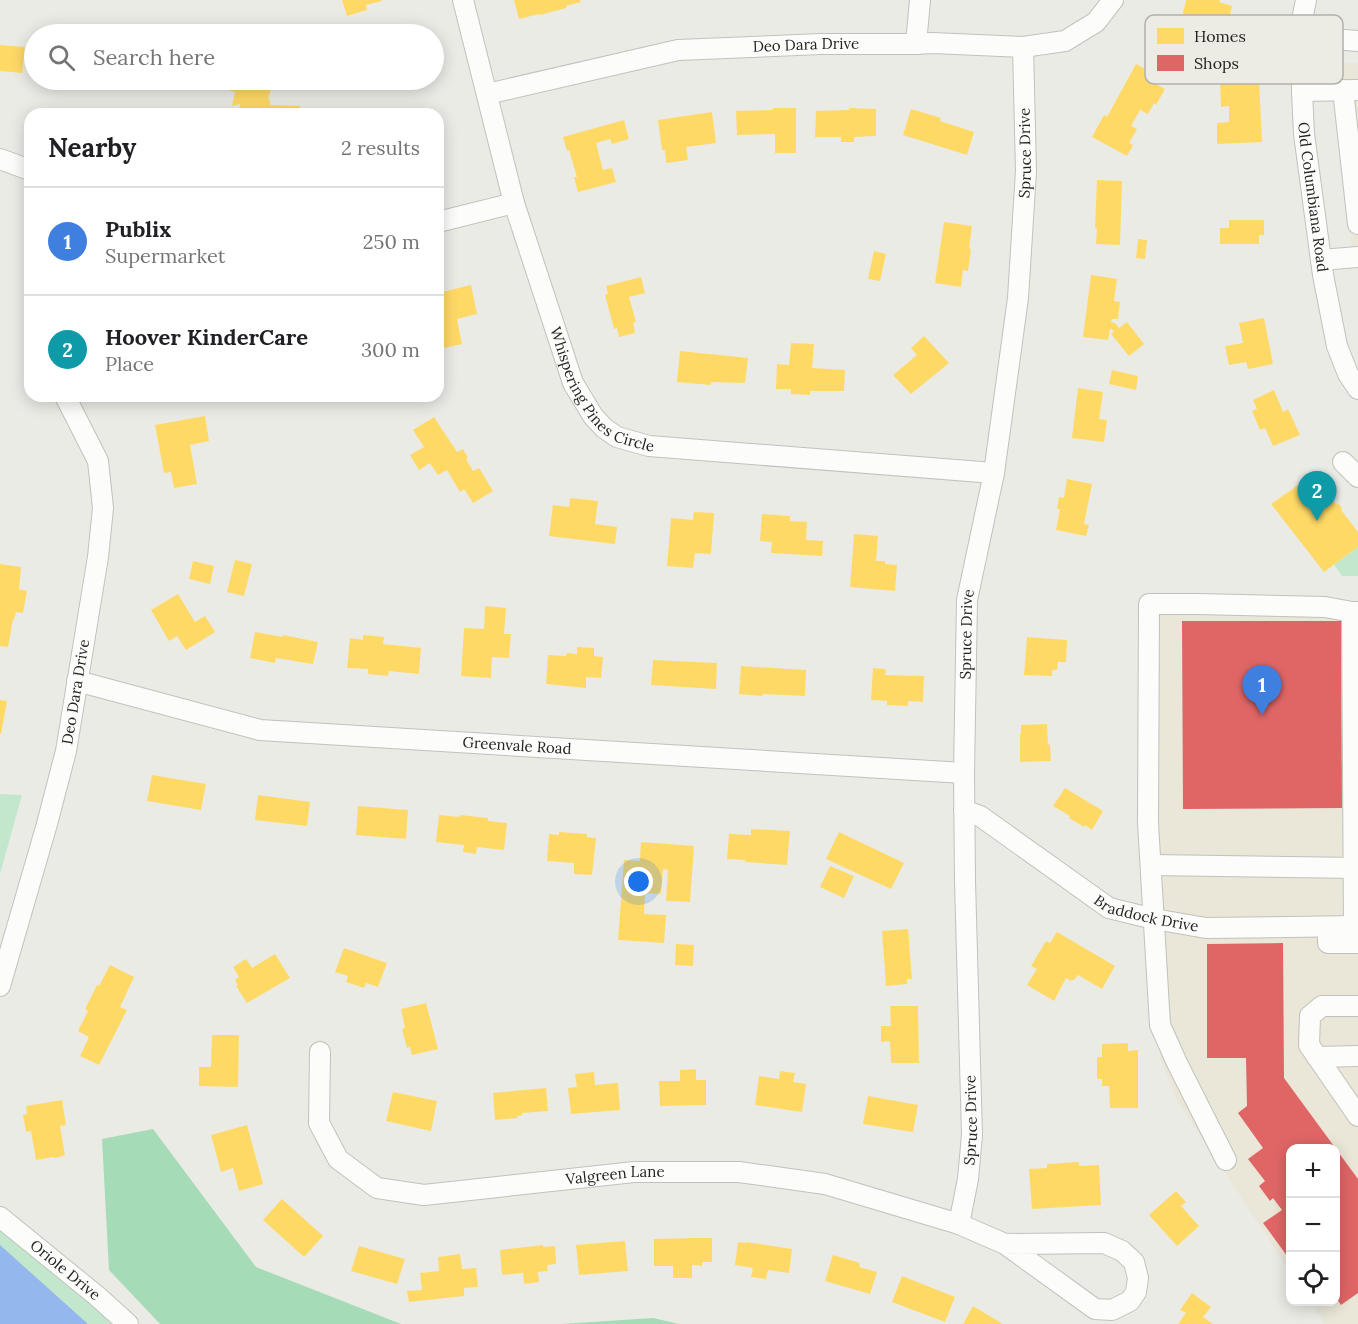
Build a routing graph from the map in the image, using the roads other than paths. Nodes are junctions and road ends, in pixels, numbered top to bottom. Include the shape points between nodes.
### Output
1 (463, 0) edge
2 (920, 0) edge
3 (1113, 0) edge
4 (1306, 0) edge
5 (1304, 15) edge
6 (1343, 40) edge
7 (1358, 41) edge
8 (916, 44) junction
9 (1023, 47) junction
10 (1302, 84) edge
11 (1351, 90) edge
12 (1302, 91) junction
13 (487, 93) junction
14 (0, 159) edge
15 (24, 168) edge
16 (514, 203) junction
17 (444, 220) edge
18 (1358, 224) edge
19 (1358, 257) edge
20 (1321, 260) junction
21 (1351, 363) edge
22 (1358, 389) edge
23 (68, 402) edge
24 (1343, 462) dead end
25 (994, 472) junction
26 (1358, 477) edge
27 (1355, 612) edge
28 (1355, 656) edge
29 (77, 681) junction
30 (1355, 702) edge
31 (1355, 748) edge
32 (964, 773) junction
33 (1355, 788) edge
34 (964, 810) junction
35 (1356, 827) edge
36 (1151, 865) junction
37 (1356, 868) edge
38 (1154, 919) junction
39 (1357, 932) edge
40 (0, 986) edge
41 (1358, 1006) edge
42 (320, 1052) dead end
43 (1358, 1056) edge
44 (1317, 1058) junction
45 (1356, 1110) edge
46 (1226, 1160) dead end
47 (0, 1217) edge
48 (958, 1224) junction
49 (1005, 1244) junction
50 (128, 1324) edge

1 - 13 street, Whispering Pines Circle
2 - 8 street
3 - 9 street, Deo Dara Drive via 1096,22 1065,41
4 - 5 street, Old Columbiana Road
6 - 7 street
8 - 9 street, Deo Dara Drive
8 - 13 street, Deo Dara Drive via 678,50
9 - 25 street, Spruce Drive via 1026,171 1018,298
10 - 12 street, Old Columbiana Road
11 - 12 street
11 - 18 street
12 - 20 street, Old Columbiana Road
13 - 16 street, Whispering Pines Circle
14 - 15 street
16 - 17 street
16 - 25 street, Whispering Pines Circle via 573,383 593,416 617,436 649,447
19 - 20 street
20 - 21 street, Old Columbiana Road via 1337,346
21 - 22 street, Old Columbiana Road
23 - 29 street, Deo Dara Drive via 98,462 104,508
24 - 26 street
25 - 32 street, Spruce Drive via 967,600
27 - 28 street
27 - 36 street via 1325,607 1149,604
28 - 30 street
29 - 32 street, Greenvale Road via 261,730
29 - 40 street, Deo Dara Drive via 66,751
30 - 31 street
31 - 33 street
32 - 34 street, Spruce Drive
33 - 35 street
34 - 38 street, Braddock Drive via 980,816 1109,908
34 - 48 street, Spruce Drive via 972,1135 969,1179
35 - 37 street
36 - 37 street
36 - 38 street
37 - 39 street
38 - 39 street, Braddock Drive via 1206,928 1328,927
38 - 46 street via 1160,1025
41 - 44 street via 1322,1006 1311,1016 1309,1045
42 - 48 street, Valgreen Lane via 319,1123 338,1159 377,1188 424,1195 634,1173 739,1172 825,1184
43 - 44 street
44 - 45 street
47 - 50 street, Oriole Drive
48 - 49 street, Valgreen Lane
49 - 49 street, Valgreen Lane via 1095,1309 1112,1310 1130,1301 1136,1292 1134,1262 1104,1243

